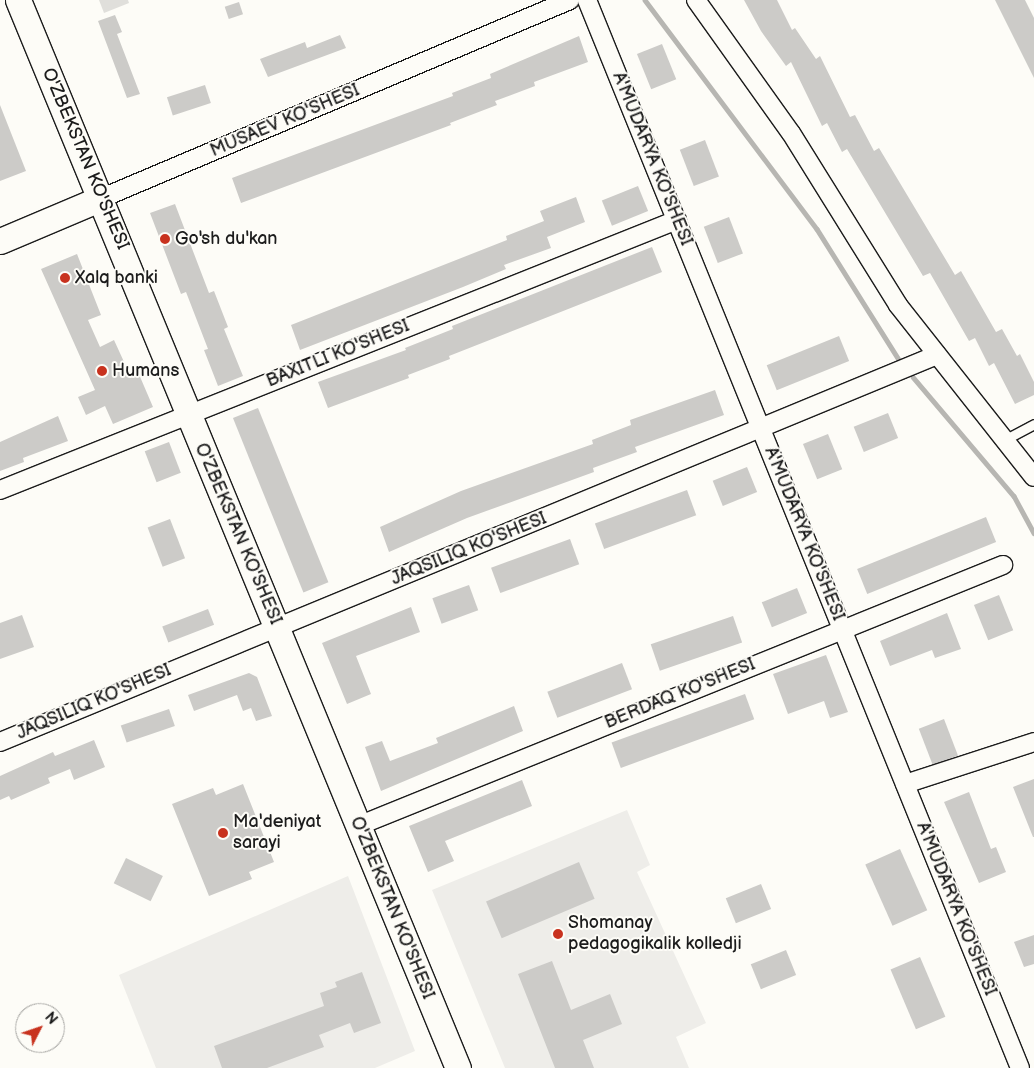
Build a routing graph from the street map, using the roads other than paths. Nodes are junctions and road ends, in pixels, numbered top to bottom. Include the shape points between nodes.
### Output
1 (18, 0) edge
2 (570, 0) edge
3 (587, 0) edge
4 (696, 0) edge
5 (102, 198) junction
6 (677, 220) junction
7 (0, 241) edge
8 (937, 355) junction
9 (188, 413) junction
10 (1034, 424) edge
11 (762, 430) junction
12 (1006, 439) junction
13 (1034, 477) edge
14 (0, 490) edge
15 (1003, 565) dead end
16 (276, 627) junction
17 (842, 628) junction
18 (0, 742) edge
19 (1034, 742) edge
20 (905, 784) junction
21 (358, 826) junction
22 (455, 1067) edge
23 (1020, 1068) edge

1 - 5 main road, O'ZBEKSTAN KO'SHESI
2 - 5 street, MUSAEV KO'SHESI
3 - 6 street, A'MUDARYA KO'SHESI
4 - 8 street via 791,132 898,305
5 - 7 main road, MUSAEV KO'SHESI
5 - 9 main road, O'ZBEKSTAN KO'SHESI
6 - 9 street, BAXITLI KO'SHESI
6 - 11 street, A'MUDARYA KO'SHESI
8 - 11 street, JAQSILIQ KO'SHESI
8 - 12 street
9 - 14 street, BAXITLI KO'SHESI
9 - 16 main road, O'ZBEKSTAN KO'SHESI
10 - 12 lane
11 - 16 street, JAQSILIQ KO'SHESI
11 - 17 street, A'MUDARYA KO'SHESI
12 - 13 street
15 - 17 street, BERDAQ KO'SHESI
16 - 18 street, JAQSILIQ KO'SHESI
16 - 21 main road, O'ZBEKSTAN KO'SHESI
17 - 20 street, A'MUDARYA KO'SHESI
17 - 21 street, BERDAQ KO'SHESI
19 - 20 street
20 - 23 street, A'MUDARYA KO'SHESI
21 - 22 main road, O'ZBEKSTAN KO'SHESI

